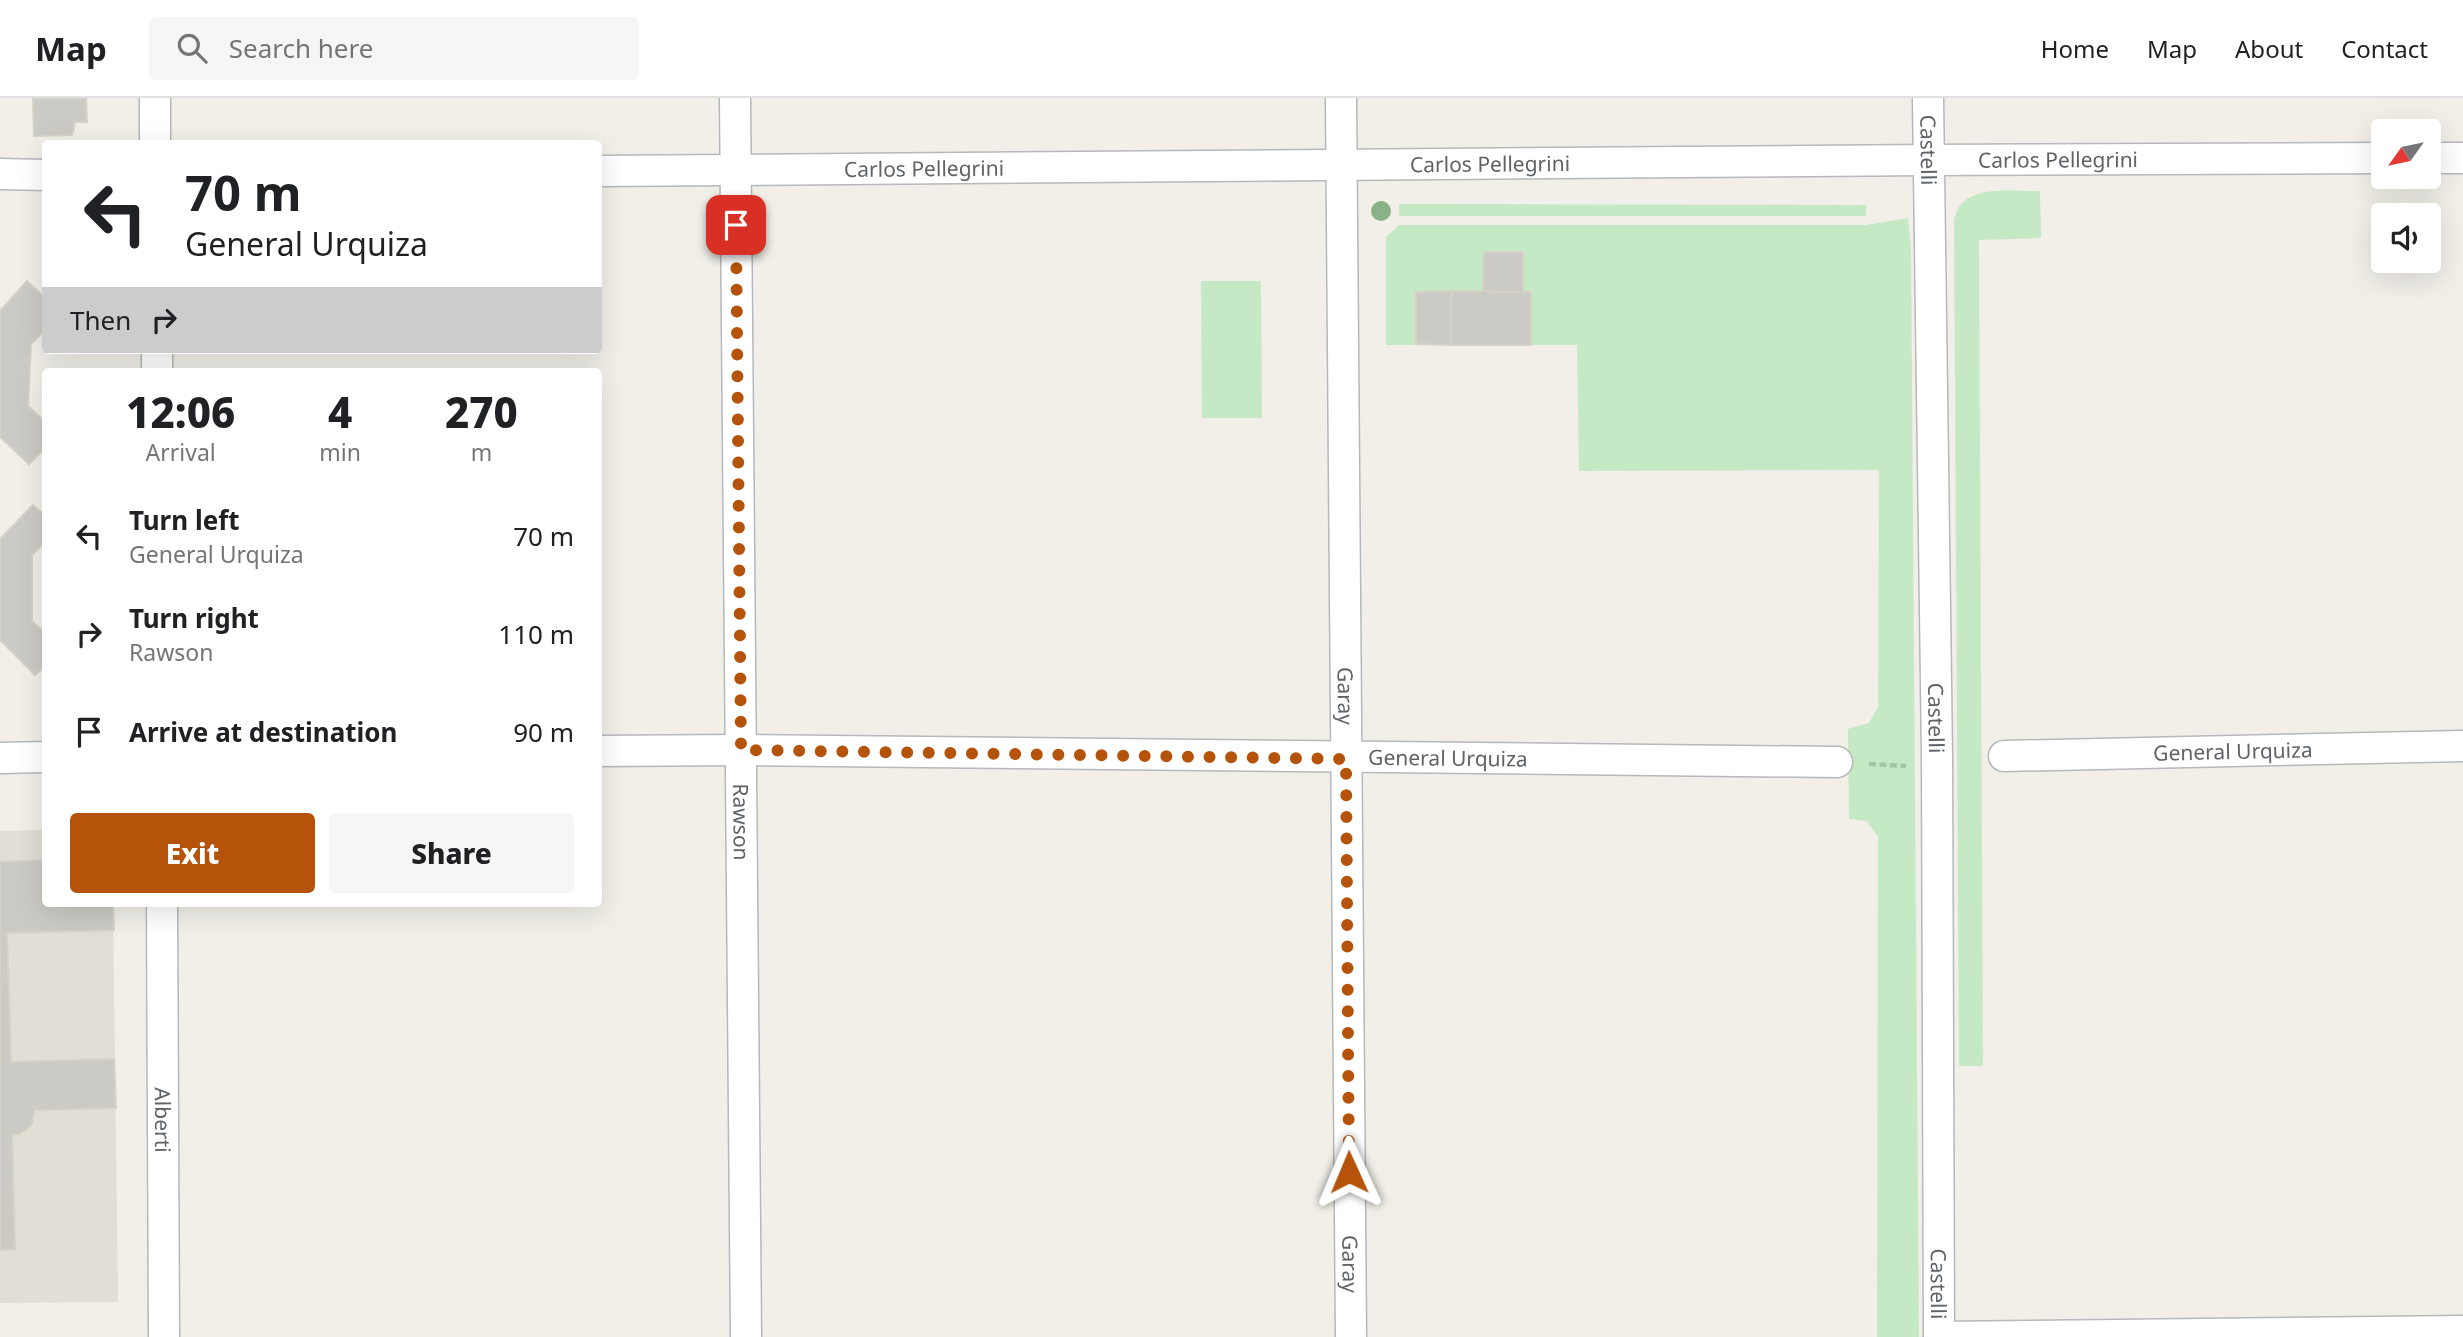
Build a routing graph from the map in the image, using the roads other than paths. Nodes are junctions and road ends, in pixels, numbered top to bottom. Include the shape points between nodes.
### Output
1 (155, 98) edge
2 (735, 98) edge
3 (1341, 98) edge
4 (1928, 98) edge
5 (155, 140) edge
6 (2371, 158) edge
7 (2441, 158) edge
8 (2463, 158) edge
9 (1929, 160) junction
10 (1342, 166) junction
11 (736, 170) junction
12 (602, 171) edge
13 (0, 174) edge
14 (42, 174) edge
15 (2463, 746) edge
16 (741, 750) junction
17 (602, 751) edge
18 (2004, 756) dead end
19 (42, 757) edge
20 (0, 758) edge
21 (1346, 759) junction
22 (1837, 762) road end
23 (162, 907) edge
24 (2463, 1331) edge
25 (164, 1337) edge
26 (746, 1337) edge
27 (1351, 1337) edge
28 (1939, 1337) edge

1 - 5 street
2 - 11 street, Rawson
3 - 10 street, Garay
4 - 9 street, Castelli
6 - 9 street, Carlos Pellegrini
7 - 8 street
9 - 10 street, Carlos Pellegrini
9 - 28 street, Castelli
10 - 11 street, Carlos Pellegrini
10 - 21 street, Garay
11 - 12 street, Carlos Pellegrini
11 - 16 street, Rawson
13 - 14 street
15 - 18 street, General Urquiza
16 - 17 street, General Urquiza
16 - 21 street, General Urquiza
16 - 26 street, Rawson
19 - 20 street
21 - 22 street, General Urquiza
21 - 27 street, Garay
23 - 25 street, Alberti
24 - 28 street

